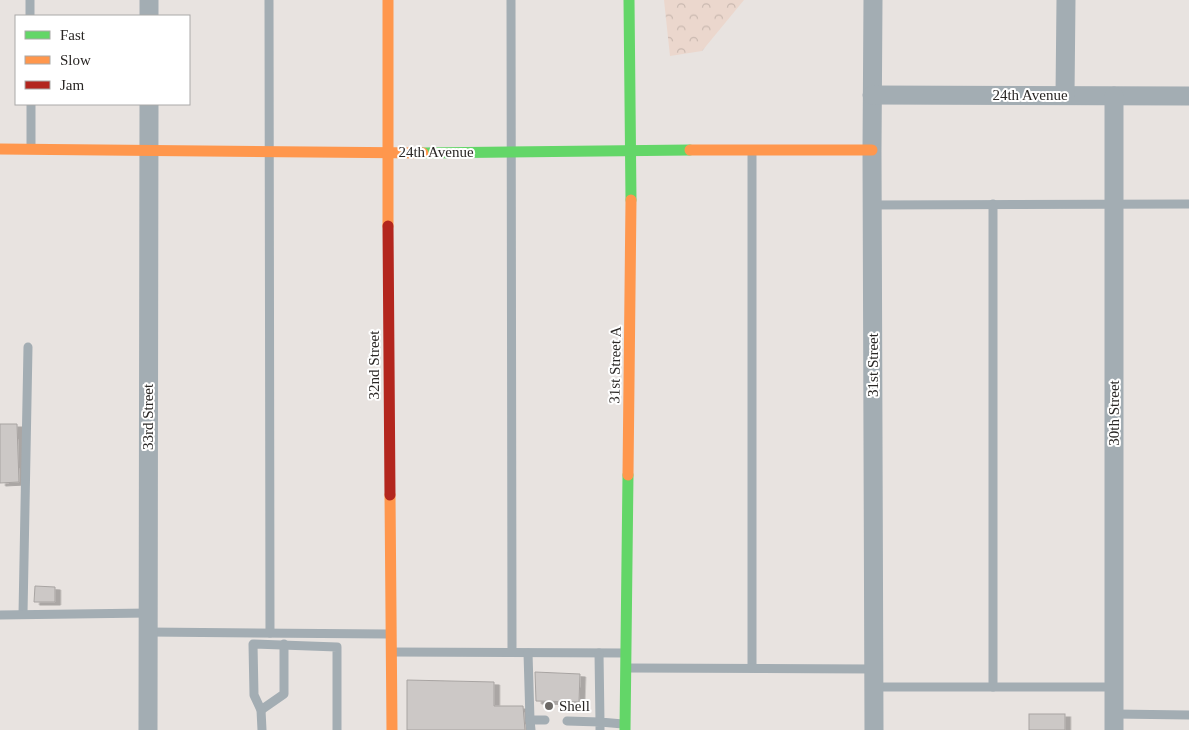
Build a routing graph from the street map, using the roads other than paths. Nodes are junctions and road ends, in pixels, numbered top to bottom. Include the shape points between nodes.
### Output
1 (30, 0) edge
2 (149, 0) edge
3 (269, 0) edge
4 (388, 0) edge
5 (511, 0) edge
6 (629, 0) edge
7 (874, 0) edge
8 (1066, 0) edge
9 (30, 15) edge
10 (149, 15) edge
11 (872, 95) junction
12 (1064, 95) junction
13 (1114, 96) junction
14 (1189, 96) edge
15 (31, 105) edge
16 (149, 105) edge
17 (0, 149) edge
18 (31, 149) junction
19 (752, 149) junction
20 (872, 150) junction
21 (149, 151) junction
22 (632, 151) junction
23 (268, 152) junction
24 (388, 152) junction
25 (511, 152) junction
26 (1114, 203) junction
27 (993, 204) junction
28 (1189, 204) edge
29 (873, 205) junction
30 (28, 347) dead end
31 (148, 613) junction
32 (23, 614) junction
33 (0, 615) edge
34 (148, 632) junction
35 (270, 633) junction
36 (391, 634) junction
37 (284, 644) junction
38 (391, 652) junction
39 (512, 652) junction
40 (528, 653) junction
41 (599, 653) junction
42 (627, 654) junction
43 (626, 668) junction
44 (752, 668) junction
45 (874, 668) junction
46 (874, 688) junction
47 (993, 688) junction
48 (1114, 688) junction
49 (261, 710) junction
50 (1189, 715) edge
51 (530, 720) junction
52 (545, 720) dead end
53 (1114, 722) edge
54 (572, 724) dead end
55 (600, 726) edge
56 (626, 727) edge
57 (148, 730) edge
58 (262, 730) edge
59 (337, 730) edge
60 (392, 730) edge
61 (531, 730) edge
62 (874, 730) edge

1 - 9 lane
2 - 10 street
3 - 23 lane
4 - 24 street, 32nd Street
5 - 25 lane
6 - 22 street, 31st Street A
7 - 11 street, 31st Street
8 - 12 street
11 - 12 street, 24th Avenue
11 - 20 street, 31st Street
12 - 13 street, 24th Avenue
13 - 14 street, 24th Avenue
13 - 26 street, 30th Street
15 - 18 lane
16 - 21 street, 33rd Street
17 - 18 street, 24th Avenue
18 - 21 street, 24th Avenue
19 - 20 street, 24th Avenue
19 - 22 street, 24th Avenue
19 - 44 lane
20 - 29 street, 31st Street
21 - 23 street, 24th Avenue
21 - 31 street, 33rd Street
22 - 25 street, 24th Avenue
22 - 42 street, 31st Street A
23 - 24 street, 24th Avenue
23 - 35 lane
24 - 25 street, 24th Avenue
24 - 36 street, 32nd Street
25 - 39 lane
26 - 27 lane
26 - 28 lane
26 - 48 street, 30th Street
27 - 29 lane
27 - 47 lane
29 - 45 street, 31st Street
30 - 32 lane
31 - 32 lane
31 - 34 street, 33rd Street
32 - 33 lane
34 - 35 lane
34 - 57 street, 33rd Street
35 - 36 lane
36 - 38 street, 32nd Street
37 - 49 lane via 284,694
37 - 49 lane via 254,644 254,695
37 - 59 lane via 336,647
38 - 39 lane
38 - 60 street, 32nd Street
39 - 40 lane
40 - 41 lane
40 - 51 lane
41 - 42 lane
41 - 55 lane
42 - 43 street, 31st Street A
43 - 44 lane
43 - 56 street, 31st Street A
44 - 45 lane
45 - 46 street, 31st Street
46 - 47 lane
46 - 62 street, 31st Street
47 - 48 lane
48 - 53 street, 30th Street
49 - 58 lane
50 - 53 lane
51 - 52 lane
51 - 61 lane
54 - 55 lane
55 - 56 lane

